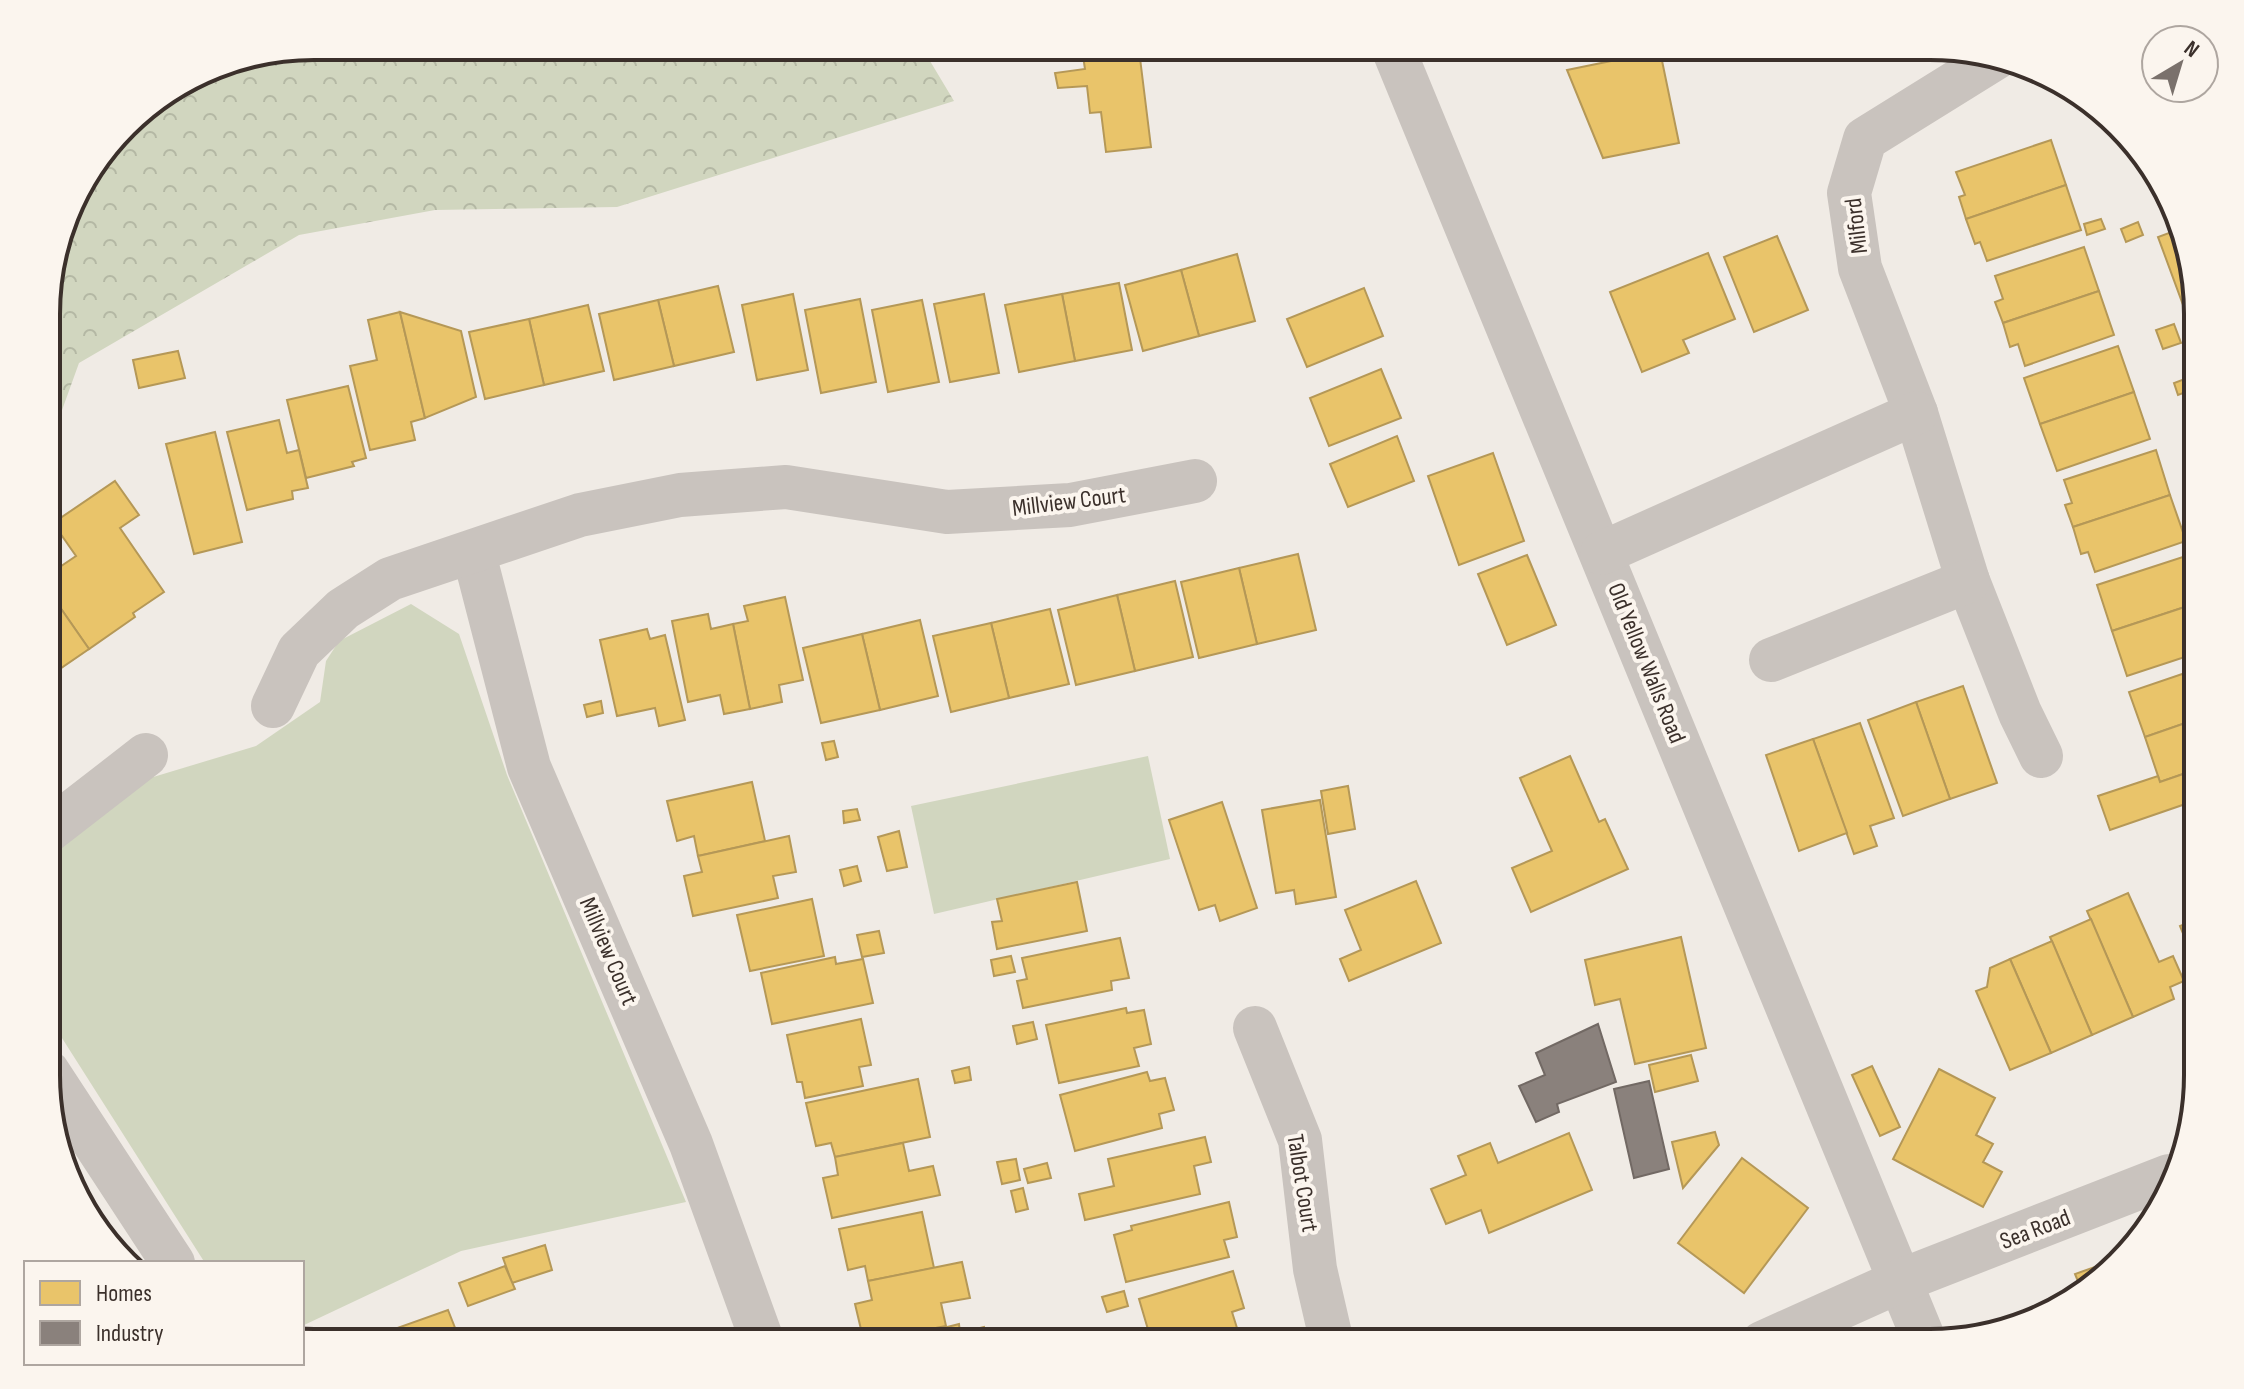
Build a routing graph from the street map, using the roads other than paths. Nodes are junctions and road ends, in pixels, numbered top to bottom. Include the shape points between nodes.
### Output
1 (1398, 60) edge
2 (1983, 66) edge
3 (1916, 413) junction
4 (1195, 481) dead end
5 (1602, 553) junction
6 (474, 554) junction
7 (1968, 581) junction
8 (1771, 660) dead end
9 (273, 706) dead end
10 (146, 755) dead end
11 (2041, 756) dead end
12 (60, 822) edge
13 (1255, 1028) dead end
14 (61, 1092) edge
15 (2161, 1179) edge
16 (172, 1261) edge
17 (1900, 1281) junction
18 (1329, 1328) edge
19 (1795, 1328) edge
20 (1919, 1328) edge
21 (758, 1329) edge

1 - 5 street, Old Yellow Walls Road
2 - 3 street, Milford via 1865,139 1849,193 1860,268
3 - 5 street
3 - 7 street, Milford
4 - 6 street, Millview Court via 1070,505 947,512 786,487 680,495 580,515
5 - 17 street, Old Yellow Walls Road
6 - 9 street, Millview Court via 390,579 343,609 299,651
6 - 21 street, Millview Court via 529,767 691,1144
7 - 8 street
7 - 11 street, Milford
10 - 12 street
13 - 18 street, Talbot Court via 1300,1140 1315,1269
14 - 16 street
15 - 17 street, Sea Road
17 - 19 street, Sea Road
17 - 20 street, Old Yellow Walls Road

